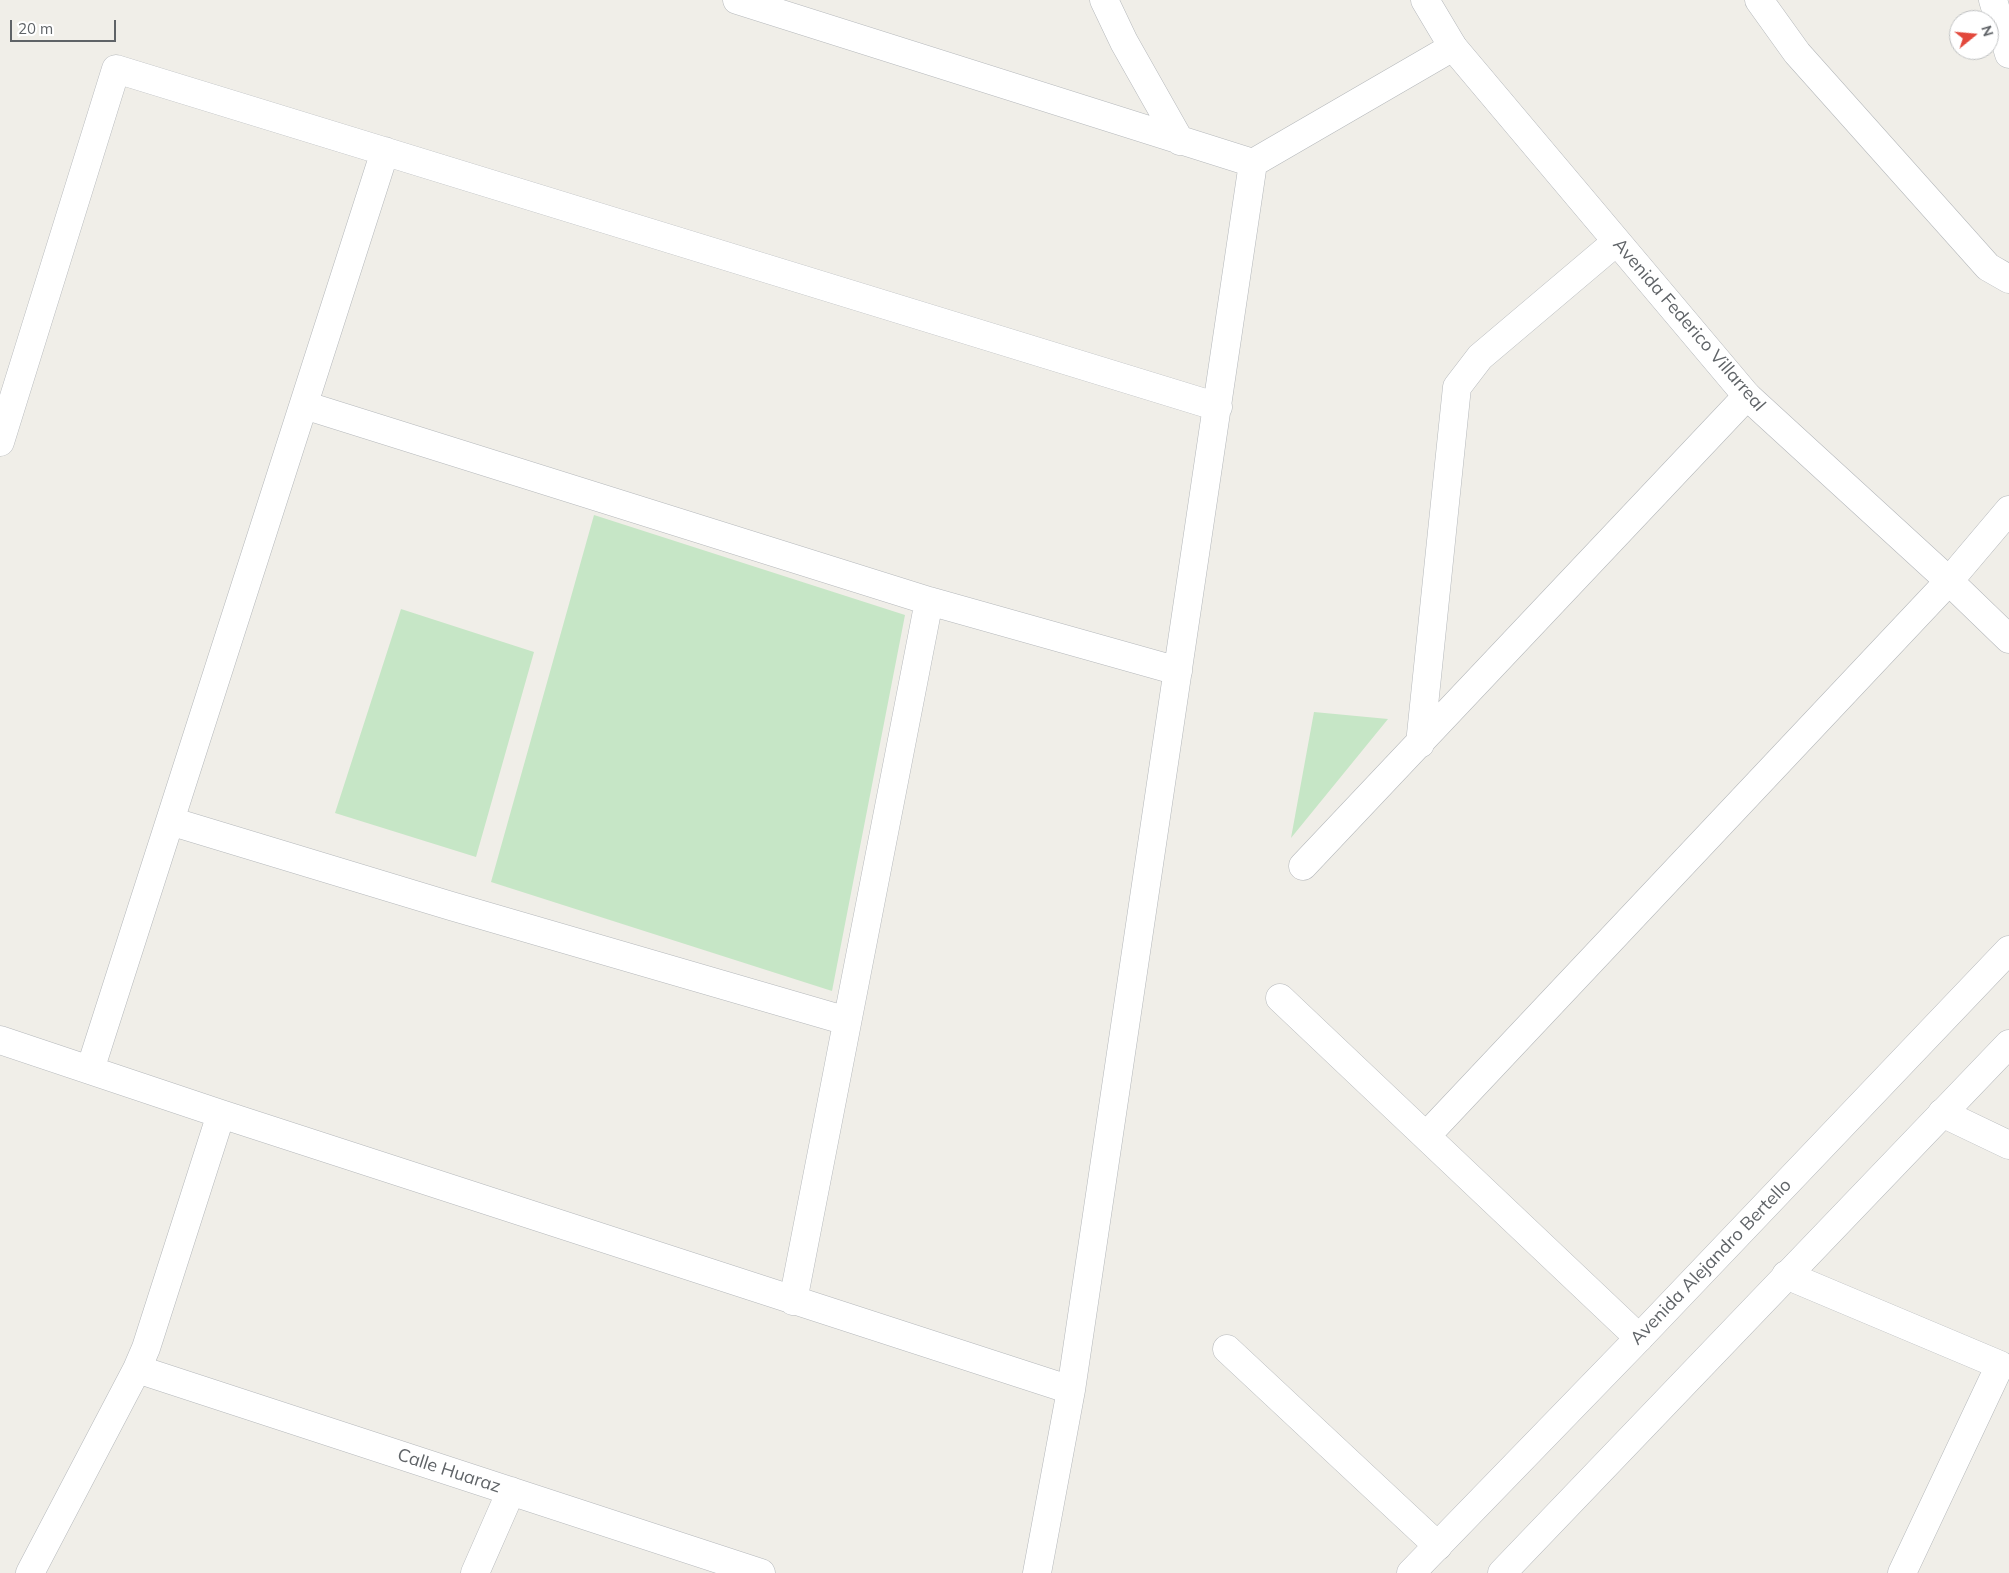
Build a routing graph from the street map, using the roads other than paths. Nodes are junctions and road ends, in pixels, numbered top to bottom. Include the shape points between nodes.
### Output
1 (737, 0) edge
2 (1104, 0) edge
3 (1425, 0) edge
4 (1759, 0) edge
5 (1993, 0) edge
6 (1453, 48) junction
7 (2009, 54) edge
8 (1180, 141) junction
9 (385, 151) junction
10 (1253, 163) junction
11 (1616, 242) junction
12 (2009, 279) edge
13 (1747, 396) junction
14 (304, 405) junction
15 (1218, 407) junction
16 (0, 442) edge
17 (2009, 510) edge
18 (1949, 581) junction
19 (929, 601) junction
20 (2009, 640) edge
21 (1178, 671) junction
22 (1420, 744) junction
23 (170, 821) junction
24 (1303, 866) dead end
25 (2009, 950) edge
26 (1280, 998) dead end
27 (847, 1022) junction
28 (0, 1040) edge
29 (2009, 1044) edge
30 (90, 1070) junction
31 (1942, 1113) junction
32 (221, 1114) junction
33 (1427, 1135) junction
34 (2009, 1144) edge
35 (1786, 1275) junction
36 (793, 1301) junction
37 (1639, 1338) junction
38 (1227, 1349) dead end
39 (2004, 1367) edge
40 (137, 1368) junction
41 (1071, 1390) junction
42 (511, 1491) junction
43 (1438, 1546) junction
44 (30, 1573) edge
45 (475, 1573) edge
46 (761, 1573) edge
47 (1037, 1573) edge
48 (1411, 1573) edge
49 (1502, 1573) edge
50 (1902, 1573) edge

1 - 8 street
2 - 8 street
3 - 6 street, Avenida Federico Villarreal
4 - 12 street via 1796,53 1988,267
5 - 7 street
6 - 10 street
6 - 11 street, Avenida Federico Villarreal
8 - 10 street
9 - 14 street
9 - 15 street
9 - 16 street via 116,68
10 - 15 street
11 - 13 street, Avenida Federico Villarreal
11 - 22 street via 1480,357 1457,386
13 - 18 street, Avenida Federico Villarreal
13 - 22 street
14 - 19 street
14 - 23 street
15 - 21 street
17 - 18 street
18 - 20 street, Avenida Federico Villarreal
18 - 33 street
19 - 21 street
19 - 27 street
21 - 41 street
22 - 24 street
23 - 27 street
23 - 30 street
25 - 37 street, Avenida Alejandro Bertello
26 - 33 street
27 - 36 street
28 - 30 street
29 - 31 street
30 - 32 street
31 - 34 street
31 - 35 street
32 - 36 street
32 - 40 street
33 - 37 street
35 - 39 street
35 - 49 street
36 - 41 street
37 - 43 street, Avenida Alejandro Bertello
38 - 43 street
39 - 50 street
40 - 42 street, Calle Huaraz
40 - 44 street
41 - 47 street
42 - 45 street
42 - 46 street, Calle Huaraz
43 - 48 street, Avenida Alejandro Bertello

